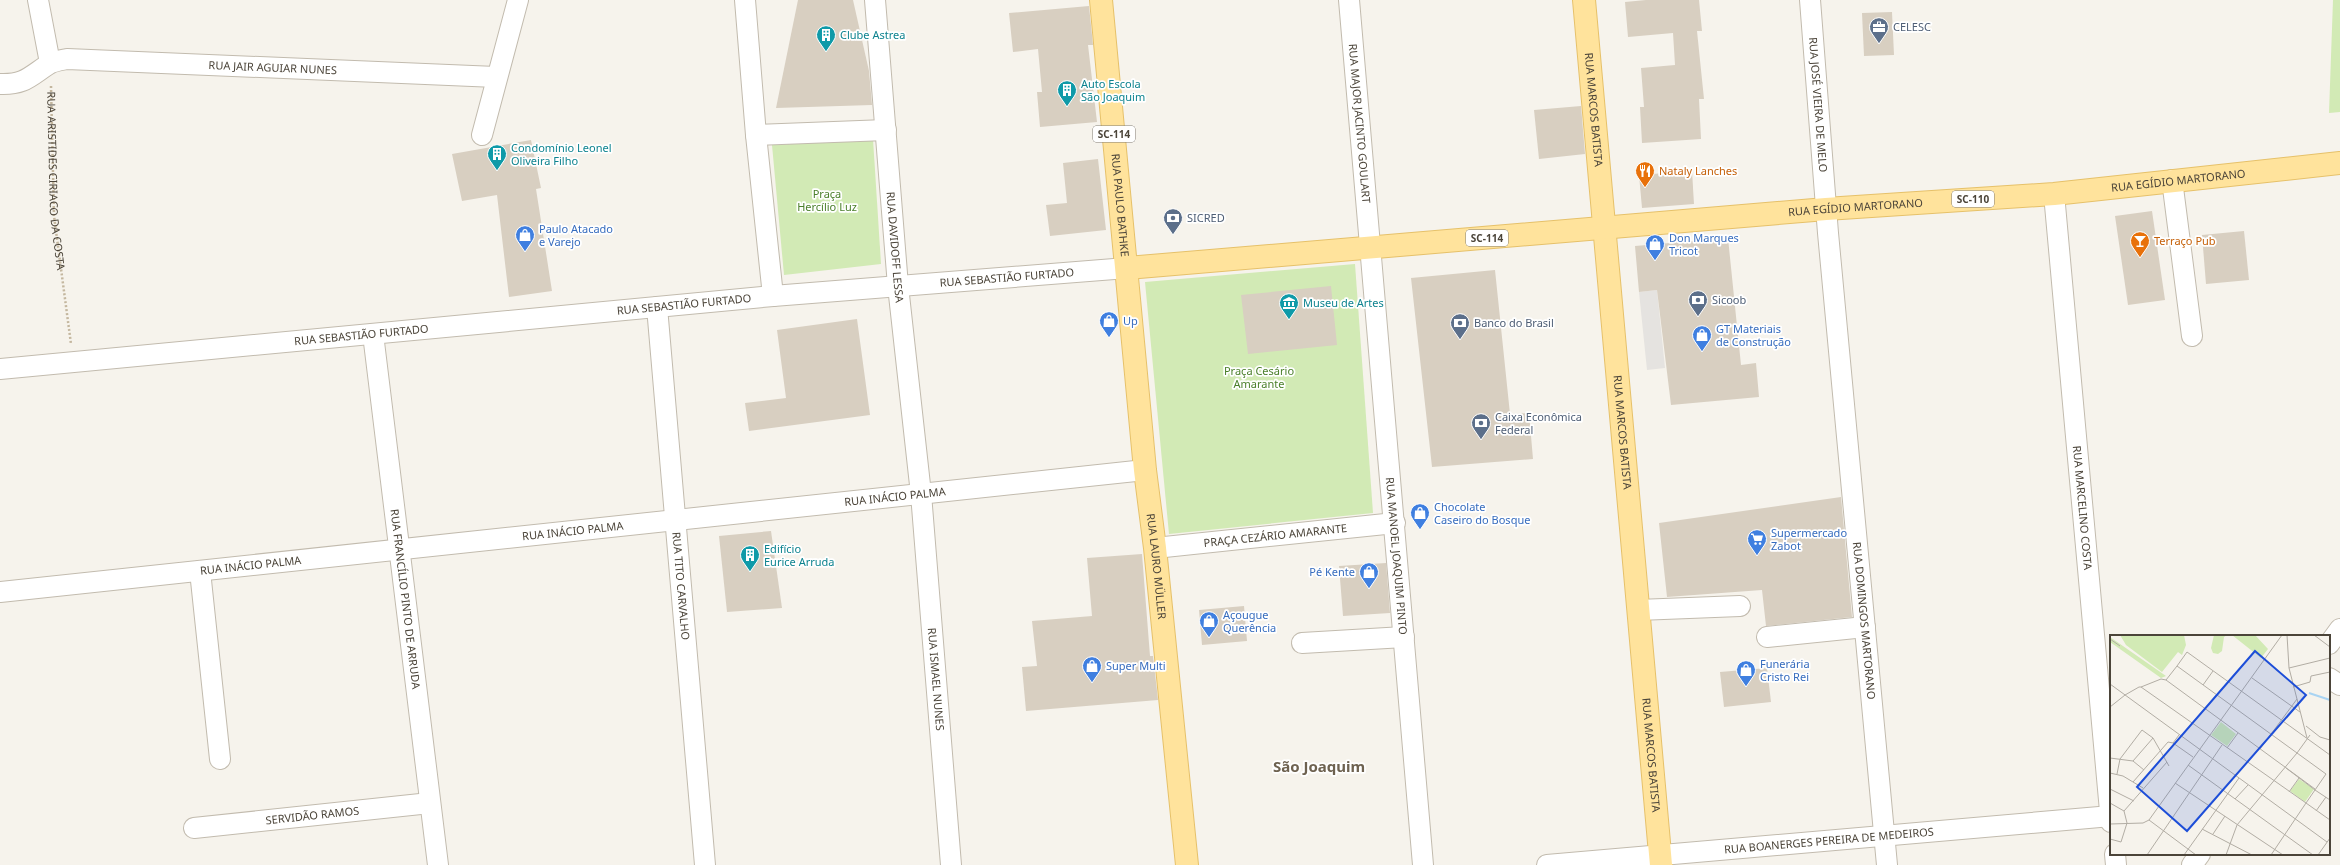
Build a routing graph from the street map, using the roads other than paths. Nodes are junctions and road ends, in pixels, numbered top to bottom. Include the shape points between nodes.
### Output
1 (38, 0) edge
2 (518, 0) edge
3 (745, 0) edge
4 (875, 0) edge
5 (1101, 0) edge
6 (1349, 0) edge
7 (1584, 0) edge
8 (1810, 0) edge
9 (50, 63) junction
10 (496, 77) junction
11 (0, 84) edge
12 (886, 130) junction
13 (482, 135) dead end
14 (756, 135) junction
15 (2340, 162) edge
16 (2172, 180) junction
17 (2054, 194) junction
18 (1826, 209) junction
19 (1604, 228) junction
20 (1370, 247) junction
21 (1127, 268) junction
22 (898, 286) junction
23 (772, 296) junction
24 (657, 307) junction
25 (373, 334) junction
26 (2192, 336) dead end
27 (0, 370) edge
28 (1145, 470) junction
29 (921, 494) junction
30 (676, 520) junction
31 (1395, 523) junction
32 (1155, 548) junction
33 (399, 550) junction
34 (200, 571) junction
35 (0, 592) edge
36 (1740, 606) dead end
37 (1638, 610) junction
38 (1865, 627) junction
39 (2340, 629) edge
40 (1404, 637) junction
41 (1767, 637) dead end
42 (1302, 643) dead end
43 (2330, 643) edge
44 (2330, 679) edge
45 (2340, 685) edge
46 (220, 759) dead end
47 (430, 803) junction
48 (2110, 807) edge
49 (2110, 818) edge
50 (194, 828) dead end
51 (1884, 836) junction
52 (2115, 855) edge
53 (2199, 855) edge
54 (1661, 860) edge
55 (438, 865) edge
56 (705, 865) edge
57 (951, 865) edge
58 (1187, 865) edge
59 (1423, 865) edge
60 (1547, 865) edge
61 (1887, 865) edge
62 (2116, 865) edge
63 (2192, 865) edge

1 - 9 street
2 - 10 street
3 - 14 street
4 - 12 street, RUA DAVIDOFF LESSA
5 - 21 main road, RUA PAULO BATHKE / SC-114
6 - 20 street, RUA MAJOR JACINTO GOULART
7 - 19 main road, RUA MARCOS BATISTA
8 - 18 street, RUA JOSÉ VIEIRA DE MELO
9 - 10 street, RUA JAIR AGUIAR NUNES via 67,59
9 - 11 street via 33,77 15,85
10 - 13 street
12 - 14 street
12 - 22 street, RUA DAVIDOFF LESSA
14 - 23 street
15 - 16 main road, RUA EGÍDIO MARTORANO / SC-110
16 - 17 main road, RUA EGÍDIO MARTORANO / SC-110
16 - 26 street
17 - 18 main road, RUA EGÍDIO MARTORANO / SC-110
17 - 48 street, RUA MARCELINO COSTA
18 - 19 main road, RUA EGÍDIO MARTORANO / SC-110
18 - 38 street, RUA DOMINGOS MARTORANO
19 - 20 main road, RUA EGÍDIO MARTORANO / SC-114
19 - 37 main road, RUA MARCOS BATISTA
20 - 21 main road, RUA SEBASTIÃO FURTADO / SC-114
20 - 31 street, RUA MANOEL JOAQUIM PINTO
21 - 22 street, RUA SEBASTIÃO FURTADO / SC-114
21 - 28 main road, RUA LAURO MÜLLER
22 - 23 street, RUA SEBASTIÃO FURTADO / SC-114
22 - 29 street, RUA DAVIDOFF LESSA
23 - 24 street, RUA SEBASTIÃO FURTADO / SC-114
24 - 25 street, RUA SEBASTIÃO FURTADO / SC-114
24 - 30 street, RUA TITO CARVALHO
25 - 27 street, RUA SEBASTIÃO FURTADO / SC-114
25 - 33 street, RUA FRANCÍLIO PINTO DE ARRUDA
28 - 29 street, RUA INÁCIO PALMA
28 - 32 main road, RUA LAURO MÜLLER
29 - 30 street, RUA INÁCIO PALMA
29 - 57 street, RUA ISMAEL NUNES
30 - 33 street, RUA INÁCIO PALMA
30 - 56 street, RUA TITO CARVALHO
31 - 32 street, PRAÇA CEZÁRIO AMARANTE
31 - 40 street, RUA MANOEL JOAQUIM PINTO
32 - 58 main road, RUA LAURO MÜLLER
33 - 34 street, RUA INÁCIO PALMA
33 - 47 street, RUA FRANCÍLIO PINTO DE ARRUDA
34 - 35 street, RUA INÁCIO PALMA
34 - 46 street
36 - 37 street
37 - 54 main road, RUA MARCOS BATISTA
38 - 41 street
38 - 51 street, RUA DOMINGOS MARTORANO
39 - 43 street
40 - 42 street
40 - 59 street, RUA MANOEL JOAQUIM PINTO
44 - 45 street
47 - 50 street, SERVIDÃO RAMOS
47 - 55 street, RUA FRANCÍLIO PINTO DE ARRUDA
49 - 51 street, RUA BOANERGES PEREIRA DE MEDEIROS
51 - 54 street, RUA BOANERGES PEREIRA DE MEDEIROS
51 - 61 street, RUA DOMINGOS MARTORANO
52 - 62 street
53 - 63 street
54 - 60 street, RUA BOANERGES PEREIRA DE MEDEIROS

